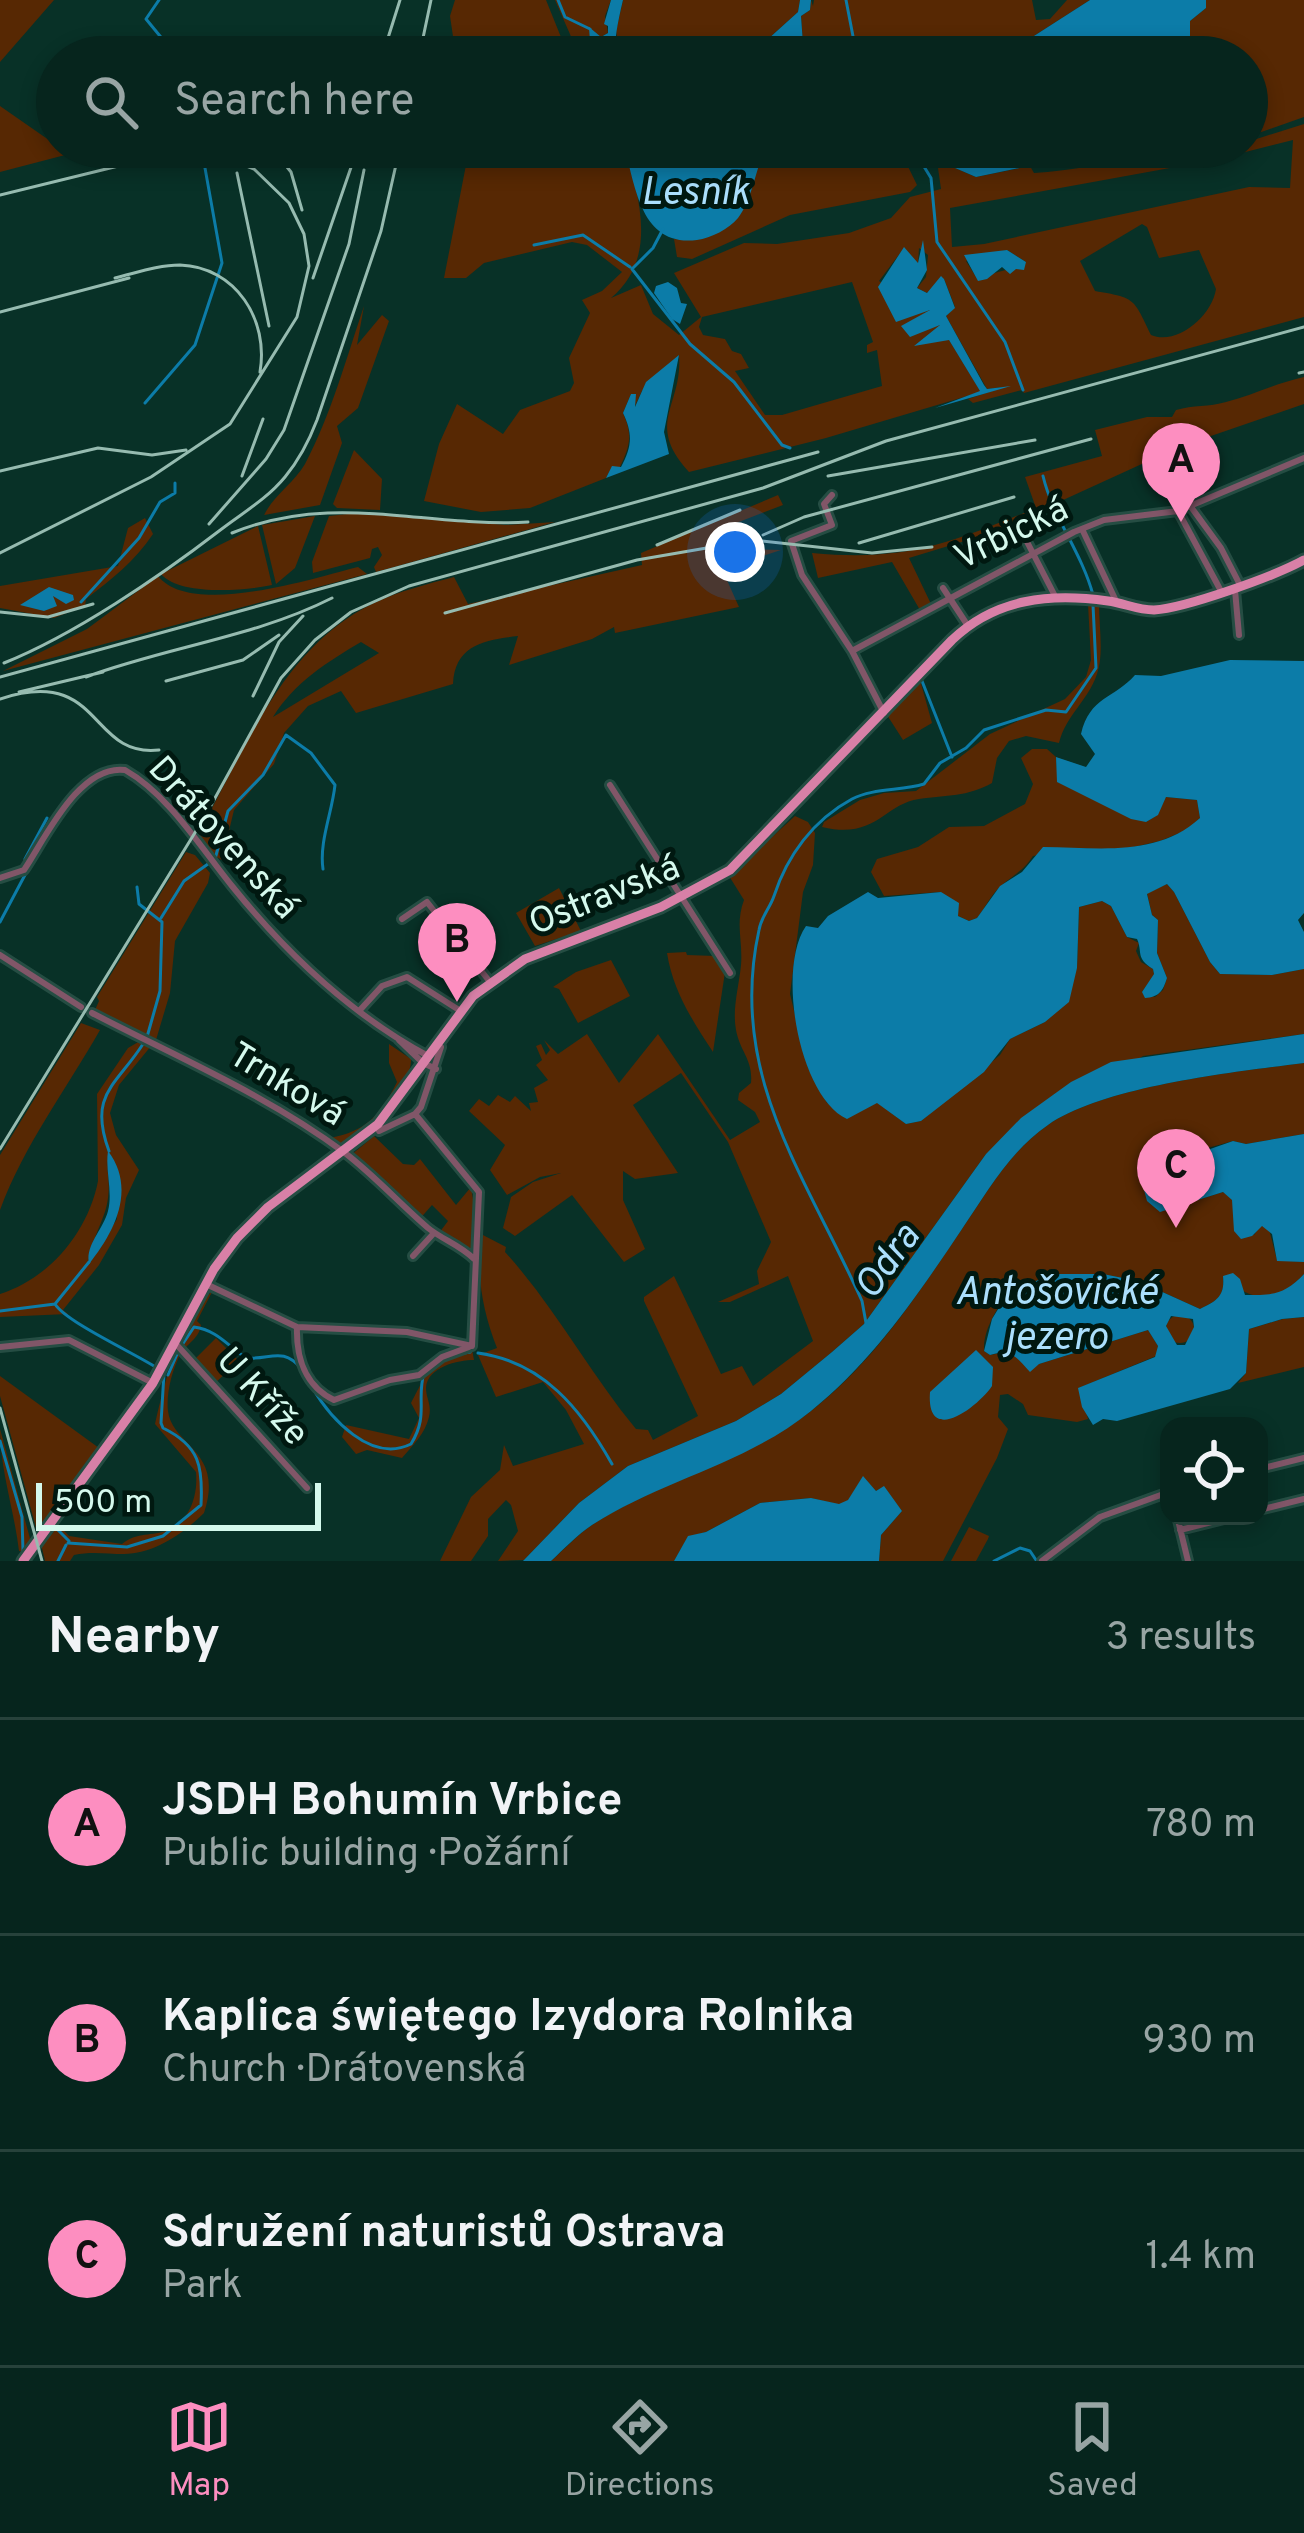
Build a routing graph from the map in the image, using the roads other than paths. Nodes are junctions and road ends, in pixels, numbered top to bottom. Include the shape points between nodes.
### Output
1 (1304, 458) edge
2 (832, 495) dead end
3 (1190, 507) junction
4 (1178, 511) junction
5 (1078, 531) junction
6 (1023, 534) dead end
7 (1035, 555) junction
8 (1304, 560) edge
9 (1238, 586) junction
10 (943, 588) dead end
11 (1221, 591) junction
12 (948, 597) junction
13 (1056, 598) junction
14 (1117, 603) junction
15 (968, 626) junction
16 (1239, 635) dead end
17 (852, 650) junction
18 (884, 713) junction
19 (610, 785) dead end
20 (0, 878) edge
21 (684, 897) junction
22 (402, 919) dead end
23 (0, 955) edge
24 (730, 974) dead end
25 (490, 982) junction
26 (81, 1007) dead end
27 (360, 1010) junction
28 (459, 1010) junction
29 (92, 1012) dead end
30 (441, 1048) dead end
31 (425, 1059) junction
32 (436, 1069) junction
33 (415, 1114) junction
34 (379, 1131) dead end
35 (344, 1153) junction
36 (434, 1233) junction
37 (413, 1256) dead end
38 (474, 1259) junction
39 (206, 1284) junction
40 (297, 1328) junction
41 (175, 1343) junction
42 (0, 1347) edge
43 (469, 1347) junction
44 (153, 1383) junction
45 (1304, 1458) edge
46 (1268, 1467) edge
47 (307, 1488) dead end
48 (1160, 1495) edge
49 (1304, 1498) edge
50 (1268, 1508) edge
51 (1179, 1525) edge
52 (1200, 1525) edge
53 (1180, 1530) junction
54 (23, 1561) edge
55 (1042, 1561) edge
56 (1188, 1561) edge

1 - 3 street, Vrbická
2 - 17 street via 824,504 832,525 790,541 802,575
3 - 4 street, Vrbická
3 - 9 street
4 - 5 street, Vrbická
4 - 11 street
5 - 7 street, Vrbická
5 - 14 street
6 - 7 street
7 - 12 street, Vrbická
7 - 13 street
8 - 9 main road, Ostravská
9 - 11 main road, Ostravská
9 - 16 street
10 - 12 street
11 - 14 main road, Ostravská via 1161,609
12 - 15 street
12 - 17 street, Vrbická
13 - 14 main road, Ostravská
13 - 15 main road, Ostravská via 1005,605
15 - 18 main road, Ostravská
17 - 18 street
18 - 21 main road, Ostravská via 749,853
19 - 21 street
20 - 27 street, Drátovenská via 26,866 59,812 116,769 138,779 295,958
21 - 24 street
21 - 25 main road, Ostravská via 548,949
22 - 25 street via 428,902
23 - 26 street
25 - 28 main road, Ostravská
27 - 28 street via 382,986 406,977
27 - 31 street, Drátovenská
28 - 31 main road, Ostravská
29 - 35 street, Trnková via 219,1076
30 - 32 street
31 - 32 street, Drátovenská
31 - 35 main road, Ostravská via 386,1114
32 - 33 street
33 - 34 street
33 - 38 street via 477,1188
35 - 36 street, Trnková
35 - 39 main road, Ostravská via 244,1229
36 - 37 street
36 - 38 street, Trnková
38 - 43 street
39 - 40 street
39 - 41 main road, Ostravská
40 - 43 street via 406,1332
40 - 43 street via 297,1358 316,1389 334,1400 418,1375
41 - 44 main road, Ostravská
41 - 47 street, U Kříže
42 - 44 street via 69,1340
44 - 54 main road, Ostravská
45 - 46 street
48 - 55 street via 1107,1513
49 - 50 street
51 - 53 street
52 - 53 street
53 - 56 street

